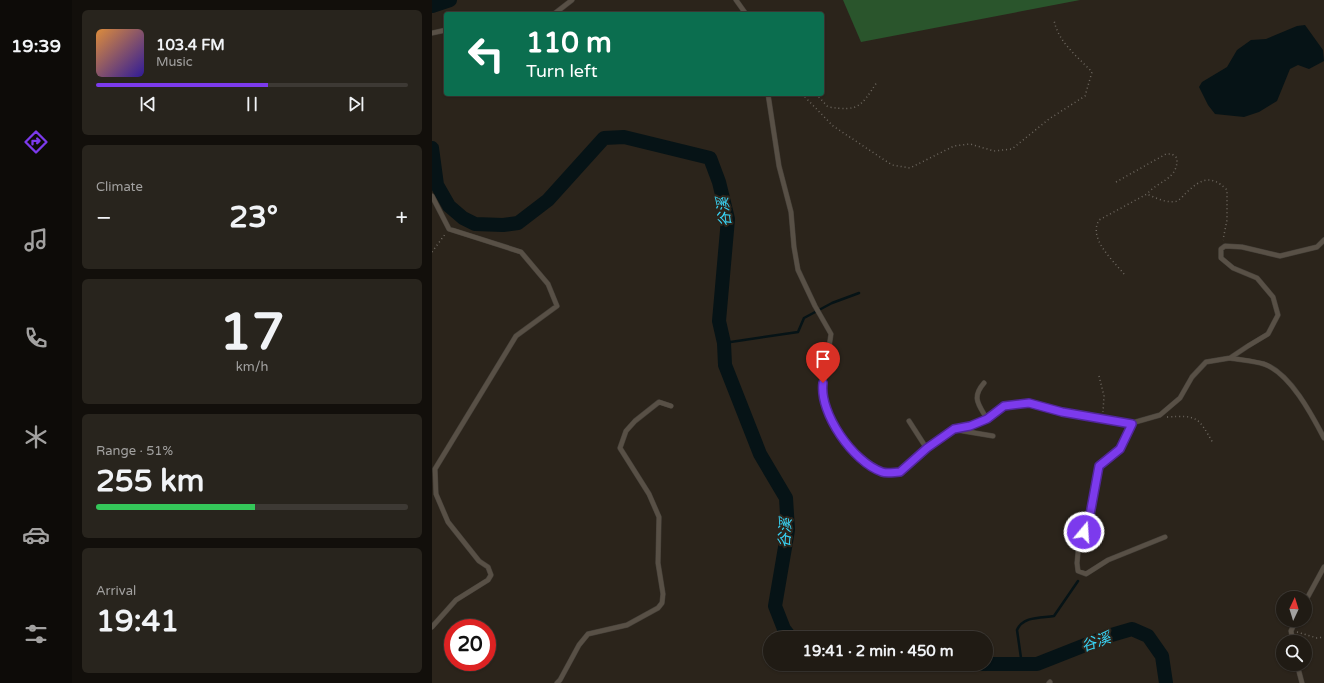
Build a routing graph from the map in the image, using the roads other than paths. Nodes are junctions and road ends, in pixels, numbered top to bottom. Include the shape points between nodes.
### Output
1 (572, 0) edge
2 (736, 0) edge
3 (557, 12) edge
4 (745, 12) edge
5 (444, 30) edge
6 (432, 32) edge
7 (768, 96) edge
8 (432, 196) edge
9 (1324, 240) edge
10 (1230, 358) junction
11 (984, 383) dead end
12 (672, 406) dead end
13 (987, 419) junction
14 (909, 421) dead end
15 (1132, 424) junction
16 (954, 429) junction
17 (993, 436) dead end
18 (1324, 438) edge
19 (927, 448) junction
20 (1165, 537) dead end
21 (1324, 568) edge
22 (1311, 591) edge
23 (432, 627) edge
24 (1299, 671) edge
25 (557, 683) edge
26 (1302, 683) edge

1 - 3 lane
2 - 4 lane
5 - 6 lane
7 - 19 lane via 779,166 791,212 798,270 831,334 822,393 830,417 852,451 882,472 900,472
8 - 23 lane via 449,229 521,252 548,284 557,306 516,336 435,469 436,494 448,522 479,561 488,566 491,575 488,580 456,600
9 - 10 lane via 1317,247 1280,256 1242,247 1225,246 1221,250 1221,258 1232,268 1258,278 1272,298 1278,315 1268,334
10 - 15 lane via 1206,362 1192,377 1180,398 1160,416
10 - 18 lane via 1265,365 1290,383
11 - 13 lane via 976,398
12 - 25 lane via 659,402 635,421 626,430 620,448 649,494 659,517 658,563 662,603 658,608 627,625 588,634 579,644
13 - 15 lane via 1004,406 1029,403 1062,412
13 - 16 lane
14 - 19 lane
15 - 20 lane via 1120,449 1099,466 1089,520 1079,543 1078,570 1086,574 1108,560
16 - 17 lane
16 - 19 lane
21 - 22 lane
24 - 26 lane

